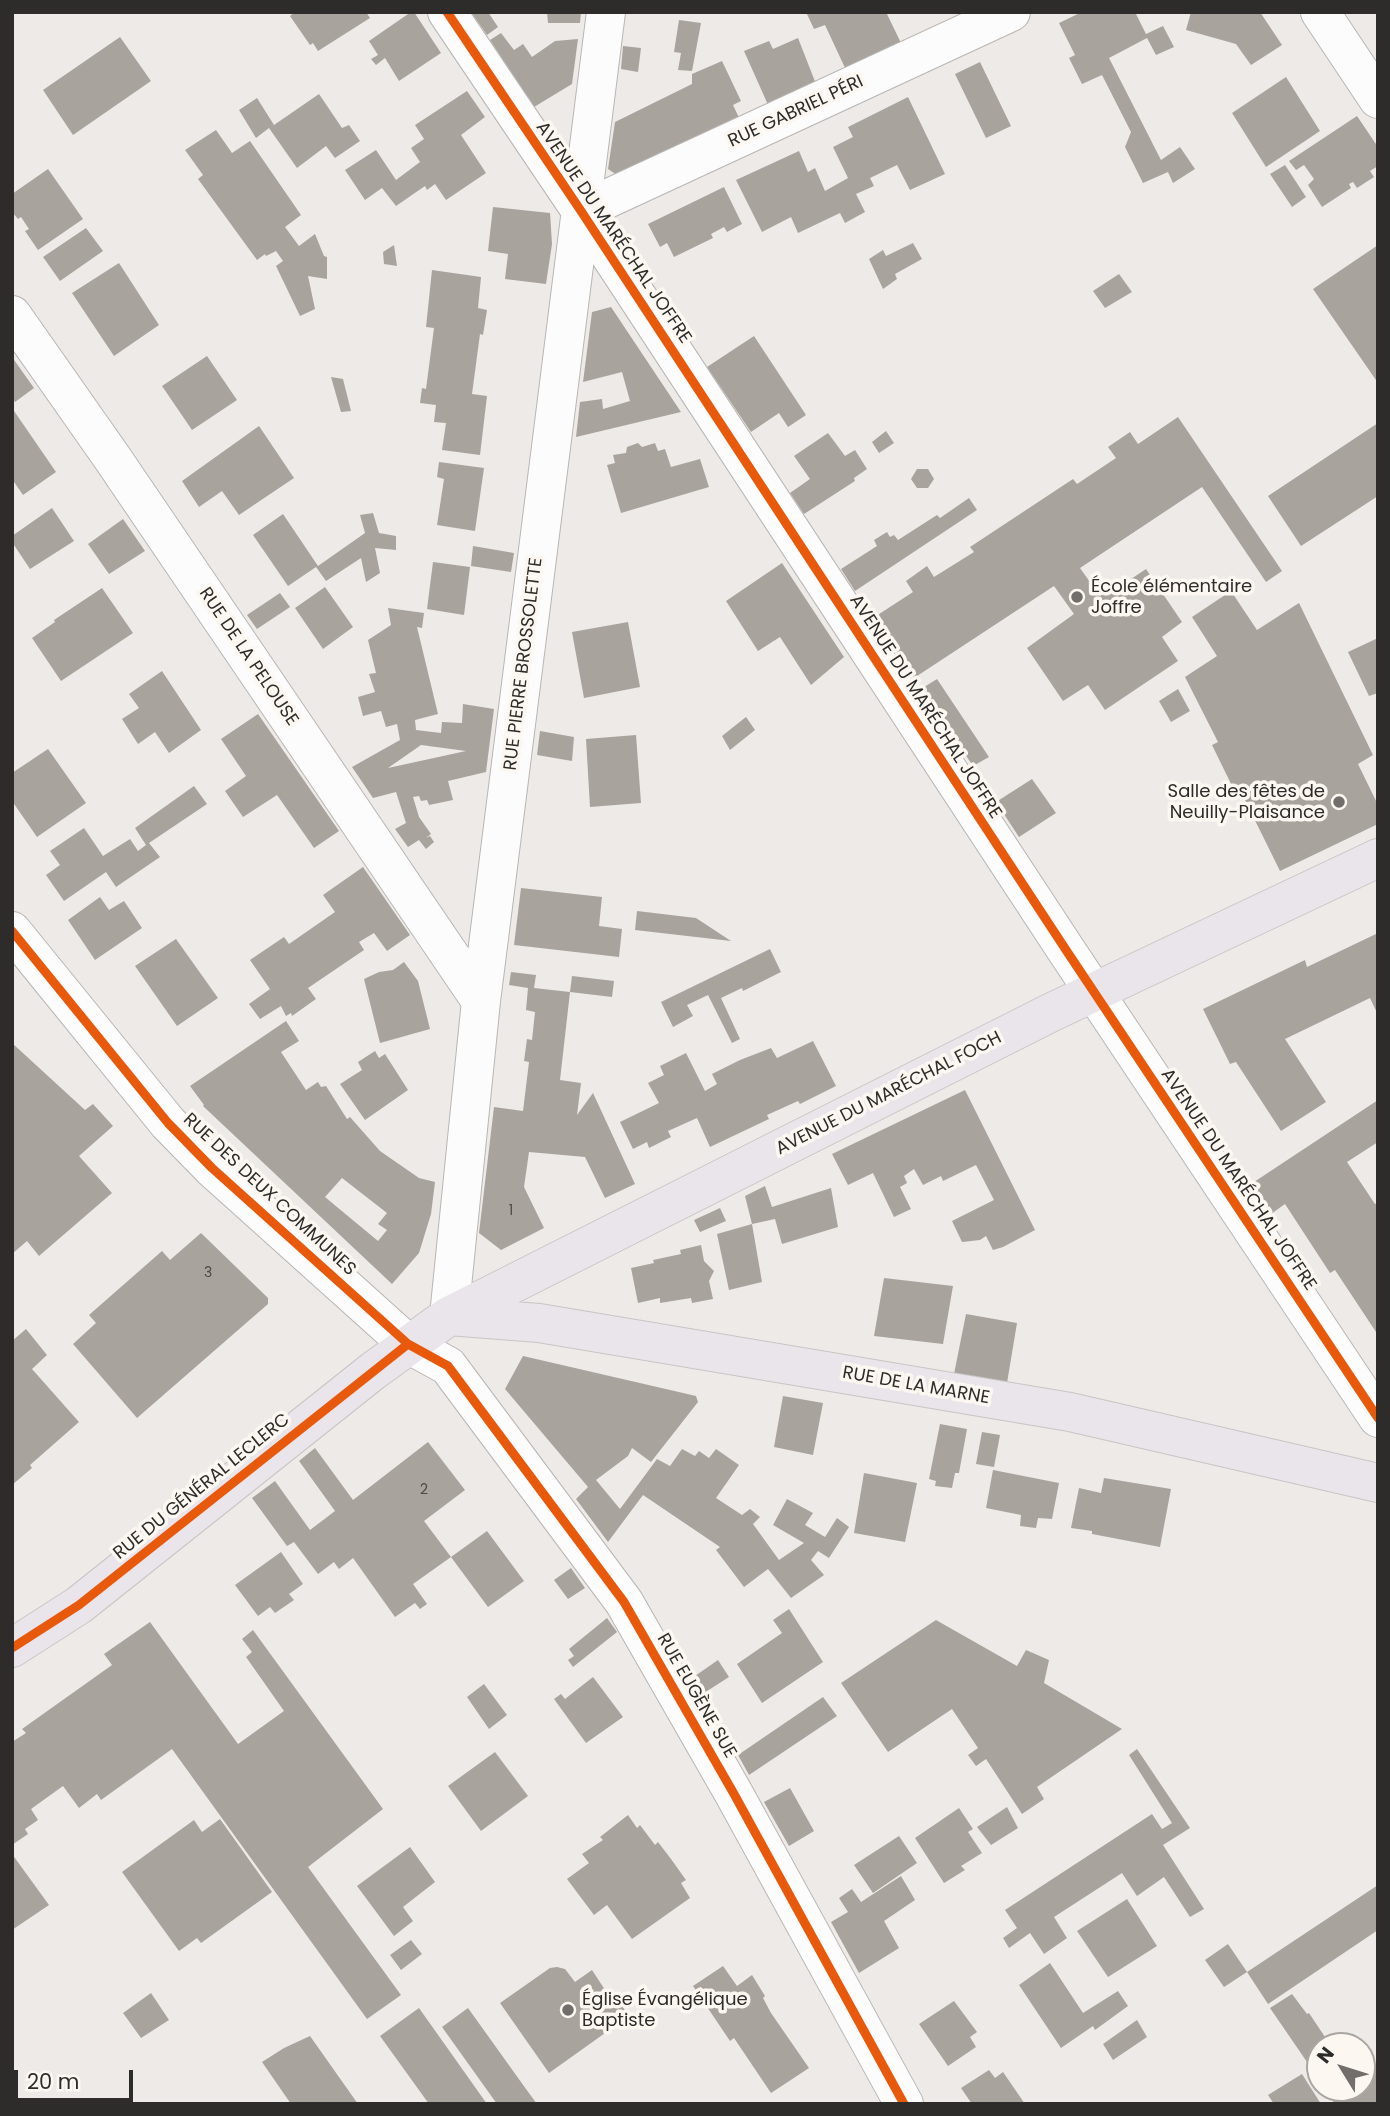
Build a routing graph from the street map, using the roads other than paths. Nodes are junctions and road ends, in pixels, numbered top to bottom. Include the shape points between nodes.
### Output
1 (447, 12) edge
2 (606, 12) edge
3 (1011, 12) edge
4 (1320, 12) edge
5 (1378, 99) edge
6 (581, 212) junction
7 (12, 315) edge
8 (1378, 858) edge
9 (12, 931) edge
10 (1095, 994) junction
11 (481, 1001) junction
12 (449, 1316) junction
13 (408, 1344) junction
14 (1378, 1418) edge
15 (1378, 1483) edge
16 (12, 1648) edge
17 (904, 2104) edge

1 - 6 street, AVENUE DU MARÉCHAL JOFFRE
2 - 6 street, RUE PIERRE BROSSOLETTE
3 - 6 street, RUE GABRIEL PÉRI
4 - 5 street
6 - 10 street, AVENUE DU MARÉCHAL JOFFRE
6 - 11 street, RUE PIERRE BROSSOLETTE
7 - 11 street, RUE DE LA PELOUSE
8 - 10 main road, AVENUE DU MARÉCHAL FOCH
9 - 13 street, RUE DES DEUX COMMUNES via 168,1123
10 - 12 main road, AVENUE DU MARÉCHAL FOCH
10 - 14 street, AVENUE DU MARÉCHAL JOFFRE
11 - 12 street, RUE PIERRE BROSSOLETTE
12 - 13 main road, AVENUE DU MARÉCHAL FOCH
12 - 15 main road, RUE DE LA MARNE via 539,1323 1070,1412
13 - 16 main road, RUE DU GÉNÉRAL LECLERC via 79,1605
13 - 17 street, RUE EUGÈNE SUE via 448,1366 624,1602

